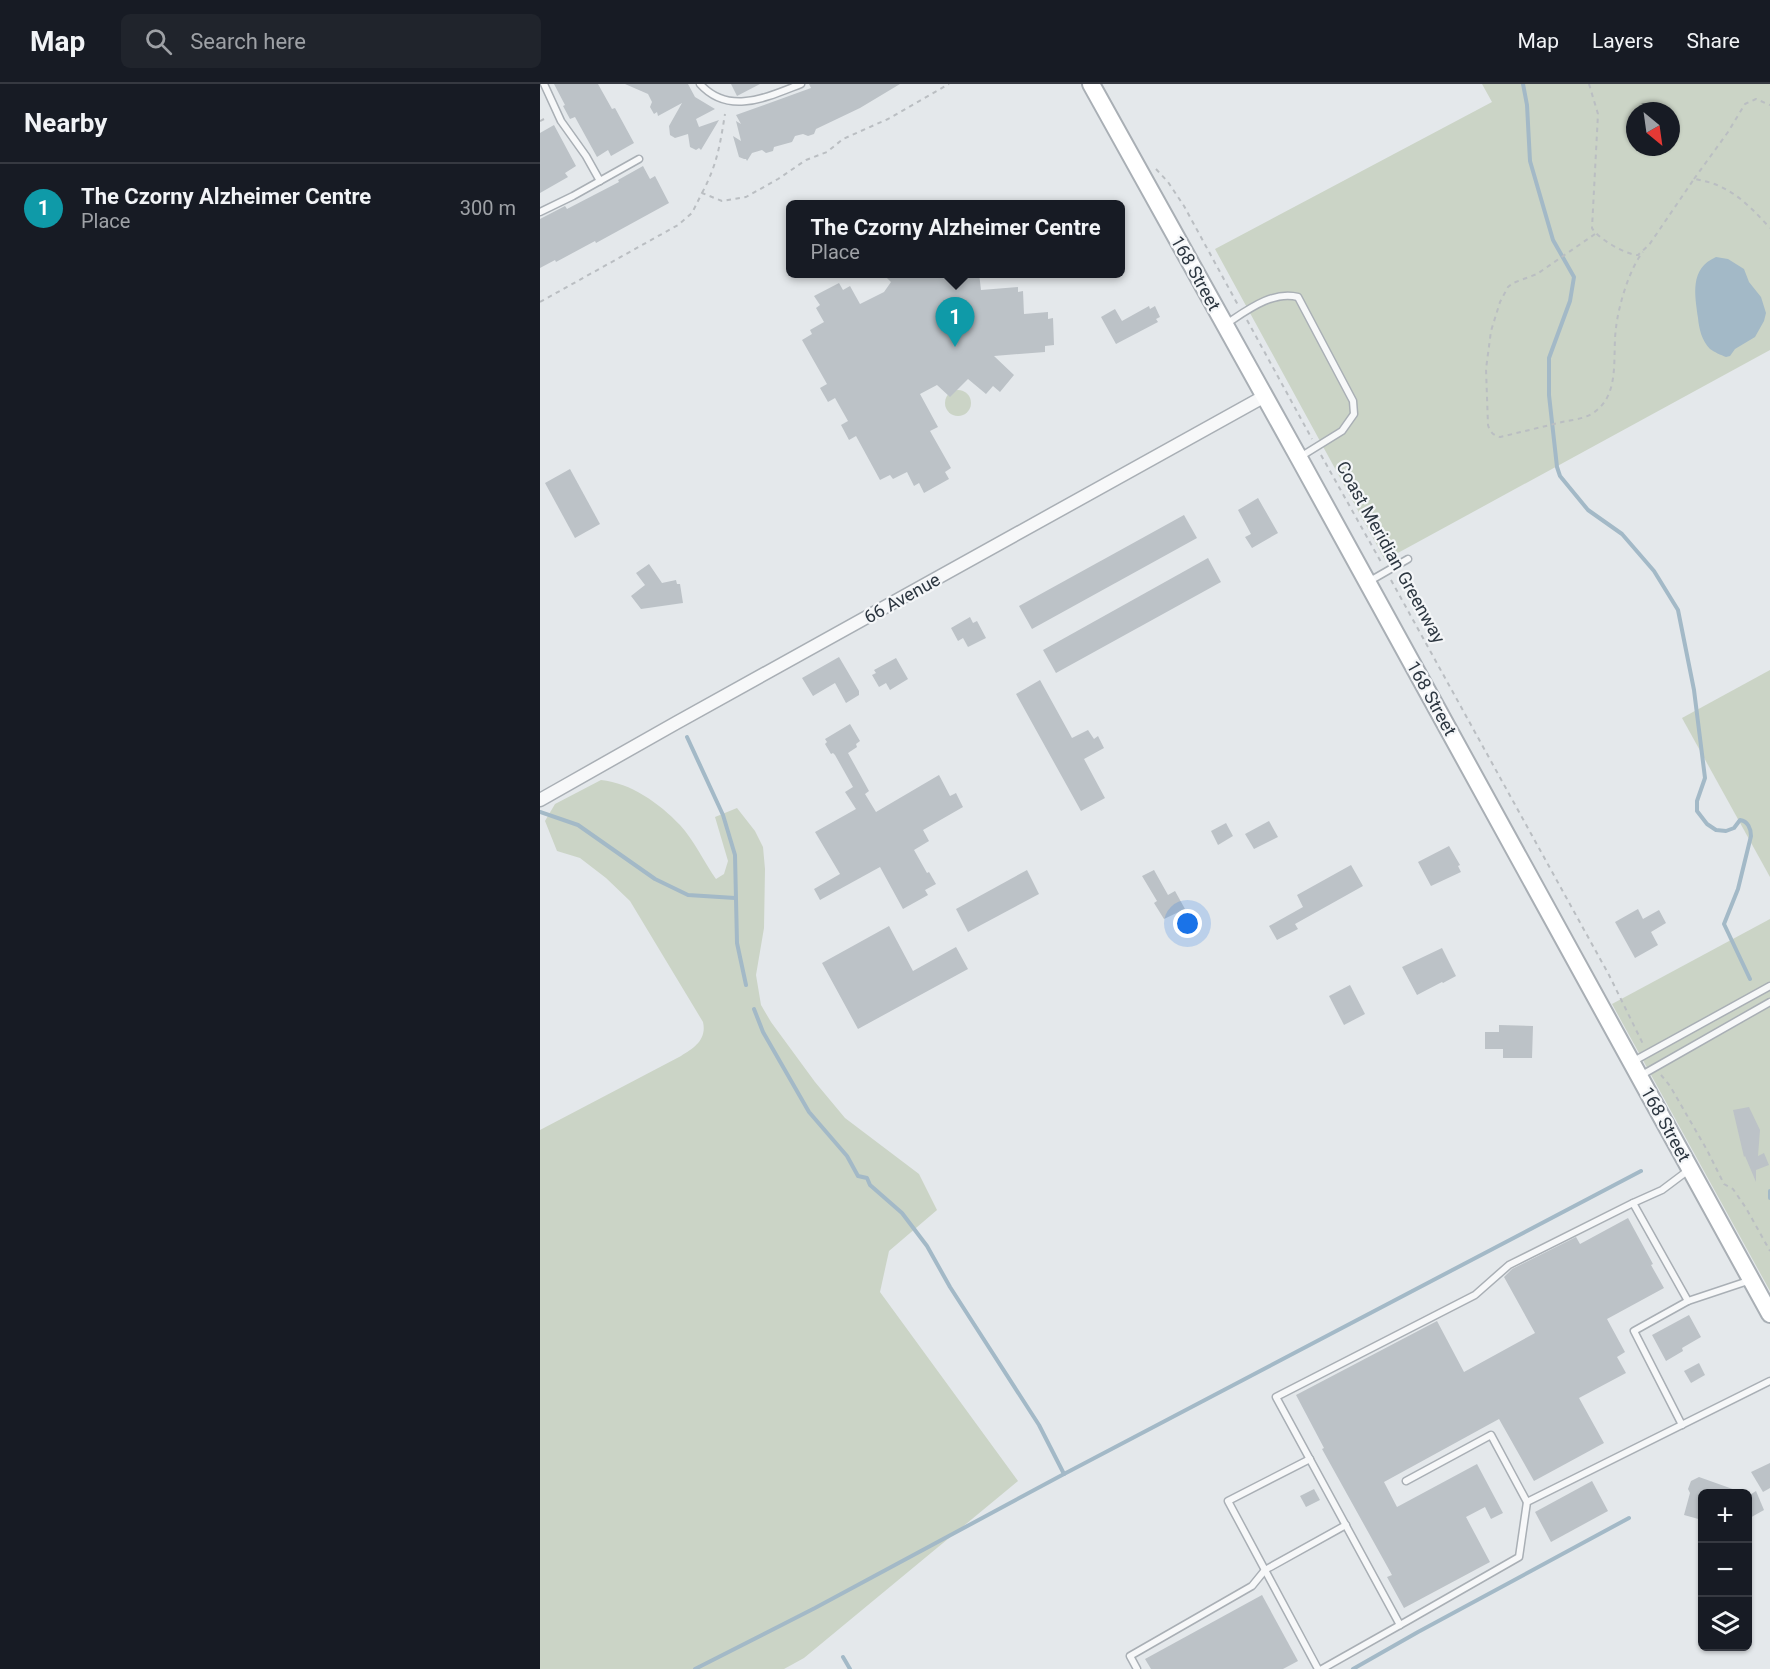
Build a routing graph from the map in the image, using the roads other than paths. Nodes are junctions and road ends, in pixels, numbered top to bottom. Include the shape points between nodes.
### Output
1 (544, 84) edge
2 (700, 84) edge
3 (801, 84) edge
4 (1091, 84) edge
5 (639, 159) dead end
6 (600, 181) junction
7 (540, 212) edge
8 (1224, 324) junction
9 (1265, 396) junction
10 (1299, 458) junction
11 (1408, 559) dead end
12 (1368, 582) junction
13 (540, 800) edge
14 (1770, 986) edge
15 (1770, 1002) edge
16 (1636, 1069) junction
17 (1690, 1168) junction
18 (1633, 1203) junction
19 (1751, 1280) junction
20 (1688, 1301) junction
21 (1770, 1314) edge
22 (1770, 1381) edge
23 (1682, 1425) junction
24 (1310, 1459) junction
25 (1406, 1481) dead end
26 (1527, 1502) junction
27 (1346, 1525) junction
28 (1265, 1570) junction
29 (1400, 1625) junction
30 (1137, 1669) edge
31 (1320, 1669) edge

1 - 6 lane via 561,121
2 - 3 lane via 718,98 736,102
4 - 8 main road, 168 Street
5 - 6 lane
6 - 7 lane
8 - 9 main road, 168 Street
8 - 10 lane via 1279,296 1298,297 1353,401 1354,414 1342,431
9 - 10 main road, 168 Street
9 - 13 street, 66 Avenue
10 - 12 main road, 168 Street
11 - 12 lane
12 - 16 main road, 168 Street
14 - 16 lane
15 - 16 lane
16 - 17 main road, 168 Street
17 - 18 lane via 1662,1190
17 - 19 main road, 168 Street
18 - 20 lane
18 - 24 lane via 1509,1264 1475,1295 1276,1397
19 - 20 lane
19 - 21 main road, 168 Street
20 - 23 lane via 1634,1331
22 - 23 lane
23 - 26 lane
24 - 27 lane
24 - 28 lane via 1228,1501
25 - 26 lane via 1491,1435
26 - 29 lane via 1519,1557
27 - 28 lane
27 - 29 lane
28 - 30 lane via 1252,1586 1130,1656
28 - 31 lane
29 - 31 lane

